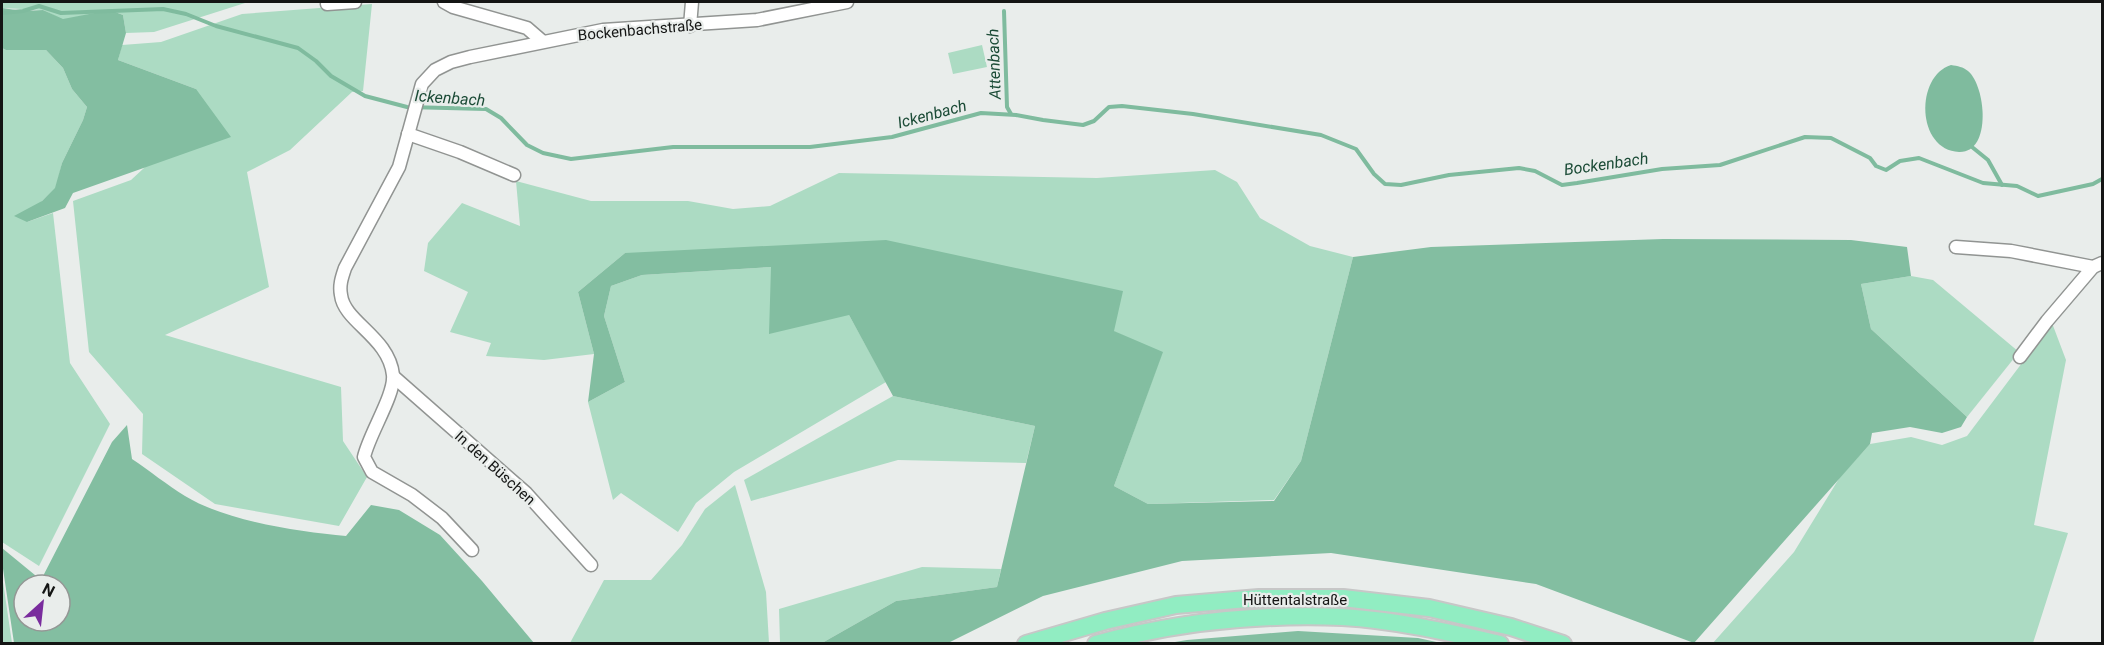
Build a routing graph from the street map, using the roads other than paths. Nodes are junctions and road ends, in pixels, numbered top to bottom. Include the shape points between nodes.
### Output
1 (355, 2) edge
2 (444, 2) edge
3 (692, 2) edge
4 (847, 2) edge
5 (327, 4) dead end
6 (690, 26) junction
7 (542, 41) junction
8 (408, 134) junction
9 (514, 175) dead end
10 (1956, 247) dead end
11 (2098, 265) edge
12 (2020, 357) dead end
13 (394, 377) junction
14 (472, 550) dead end
15 (591, 565) dead end
16 (1026, 644) edge
17 (1096, 644) edge
18 (1500, 644) edge
19 (1563, 644) edge

1 - 5 street
2 - 7 street via 527,28
3 - 6 street
4 - 6 street, Bockenbachstraße via 758,20
6 - 7 street, Bockenbachstraße via 603,30
7 - 8 street, Bockenbachstraße via 460,60 435,70 422,84
8 - 9 street
8 - 13 street, Bockenbachstraße via 399,167 353,251 340,284 346,308 386,350
10 - 11 street
11 - 12 street
13 - 14 street via 364,457 372,472 442,518
13 - 15 street, In den Büschen via 525,493
16 - 19 highway, Hüttentalstraße via 1176,605 1271,598 1343,598 1429,608
17 - 18 highway, Hüttentalstraße via 1178,626 1261,618 1342,617 1426,627

